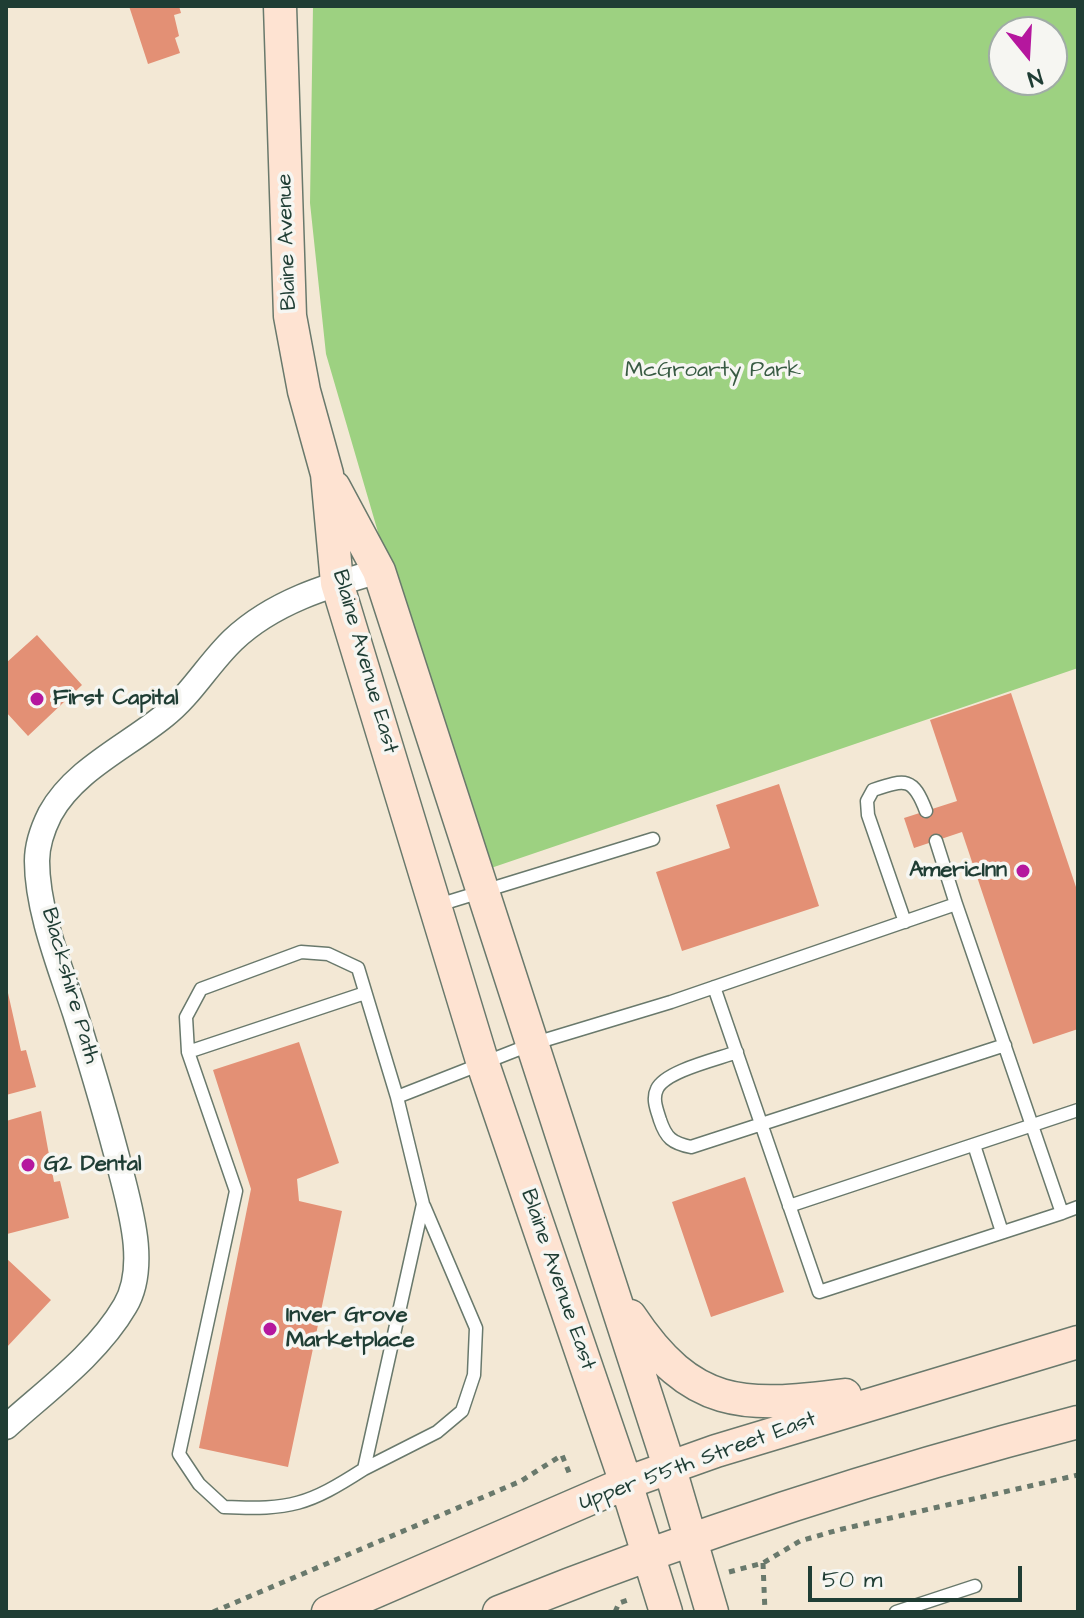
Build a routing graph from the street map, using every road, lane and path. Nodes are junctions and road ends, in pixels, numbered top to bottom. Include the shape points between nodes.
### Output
1 (280, 6) edge
2 (327, 474) junction
3 (379, 571) junction
4 (337, 583) junction
5 (926, 811) dead end
6 (653, 839) dead end
7 (936, 841) dead end
8 (482, 890) junction
9 (956, 904) junction
10 (435, 906) junction
11 (905, 922) junction
12 (714, 987) junction
13 (365, 993) junction
14 (532, 1044) junction
15 (1005, 1045) junction
16 (188, 1052) junction
17 (737, 1052) junction
18 (483, 1064) junction
19 (397, 1097) junction
20 (1078, 1110) edge
21 (761, 1124) junction
22 (1032, 1126) junction
23 (974, 1145) junction
24 (423, 1204) junction
25 (789, 1206) junction
26 (1078, 1207) edge
27 (1062, 1213) junction
28 (1002, 1232) junction
29 (611, 1287) junction
30 (1078, 1342) edge
31 (932, 1384) junction
32 (1078, 1422) edge
33 (6, 1427) edge
34 (364, 1469) junction
35 (670, 1469) junction
36 (1078, 1475) edge
37 (626, 1483) junction
38 (688, 1539) junction
39 (648, 1554) junction
40 (763, 1563) junction
41 (701, 1579) junction
42 (975, 1586) dead end
43 (662, 1601) edge
44 (328, 1612) edge
45 (499, 1612) edge
46 (615, 1612) edge
47 (712, 1612) edge
48 (765, 1612) edge
49 (896, 1612) edge

1 - 2 street, Blaine Avenue via 290,316
2 - 3 street, Blaine Avenue East
2 - 4 street, Blaine Avenue East
3 - 4 street, Blackshire Path
3 - 8 street, Blaine Avenue East
4 - 10 street, Blaine Avenue East
4 - 33 street, Blackshire Path via 285,604 240,634 165,715 68,790 40,837 37,861 46,918 102,1100 131,1211 136,1259 134,1282 115,1320 67,1374
5 - 11 lane via 918,789 898,781 873,790 867,801
6 - 8 lane
7 - 9 lane
8 - 10 lane
8 - 14 street, Blaine Avenue East
9 - 11 lane
9 - 15 lane
10 - 18 street, Blaine Avenue East
11 - 12 lane
12 - 14 lane
12 - 17 lane
13 - 16 lane
13 - 16 lane via 358,968 328,954 301,952 201,989 186,1017
13 - 19 lane
14 - 18 lane
14 - 29 street, Blaine Avenue East
15 - 21 lane
15 - 22 lane
16 - 34 lane via 236,1191 179,1454 199,1484 224,1507 267,1509 317,1500
17 - 21 lane
17 - 21 lane via 665,1078 654,1101 665,1135 691,1147
18 - 19 lane
18 - 37 street, Blaine Avenue East
19 - 24 lane
20 - 22 lane
21 - 25 lane
22 - 23 lane
22 - 27 lane
23 - 25 lane
23 - 28 lane
24 - 34 lane
24 - 34 lane via 476,1328 474,1375 462,1411 437,1432
25 - 28 lane via 819,1292
26 - 27 lane
27 - 28 lane
29 - 31 street via 652,1349 680,1374 722,1397 774,1404
29 - 35 street, Blaine Avenue East
30 - 31 street, Upper 55th Street East
31 - 35 street, Upper 55th Street East
32 - 38 street via 888,1474
35 - 37 street, Upper 55th Street East
35 - 38 street
36 - 40 path via 800,1541
37 - 39 street
37 - 44 street, Upper 55th Street East
38 - 39 street
38 - 41 street
39 - 43 street
39 - 45 street
40 - 41 path
40 - 48 path
41 - 47 street
42 - 49 lane
43 - 46 path via 619,1603

